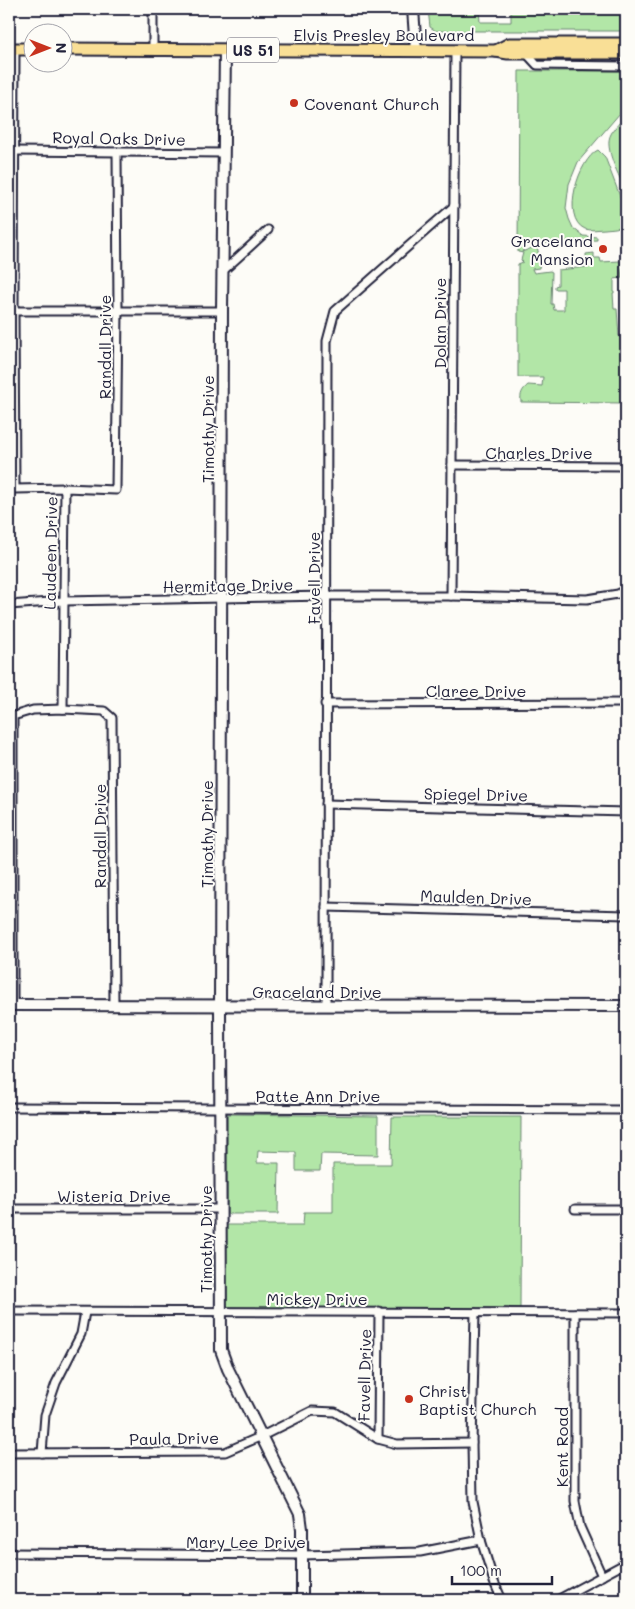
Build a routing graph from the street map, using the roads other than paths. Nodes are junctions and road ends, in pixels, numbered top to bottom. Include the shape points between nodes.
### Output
1 (153, 9) edge
2 (413, 9) edge
3 (626, 44) edge
4 (12, 49) edge
5 (72, 49) edge
6 (153, 50) junction
7 (226, 50) junction
8 (496, 50) junction
9 (416, 51) junction
10 (455, 51) junction
11 (526, 53) junction
12 (626, 54) edge
13 (626, 66) edge
14 (14, 151) junction
15 (117, 152) junction
16 (224, 153) junction
17 (454, 206) junction
18 (268, 230) dead end
19 (223, 271) junction
20 (118, 310) junction
21 (11, 311) edge
22 (222, 311) junction
23 (452, 465) junction
24 (626, 466) edge
25 (65, 488) junction
26 (626, 590) edge
27 (327, 596) junction
28 (451, 596) junction
29 (221, 599) junction
30 (64, 601) junction
31 (9, 605) edge
32 (626, 703) edge
33 (325, 704) junction
34 (63, 709) junction
35 (326, 804) junction
36 (626, 812) edge
37 (326, 907) junction
38 (626, 915) edge
39 (11, 1005) edge
40 (114, 1005) junction
41 (326, 1005) junction
42 (220, 1006) junction
43 (626, 1006) edge
44 (9, 1107) edge
45 (220, 1108) junction
46 (626, 1110) edge
47 (9, 1209) edge
48 (220, 1209) junction
49 (575, 1209) dead end
50 (626, 1209) edge
51 (9, 1311) edge
52 (379, 1311) junction
53 (84, 1312) junction
54 (220, 1312) junction
55 (475, 1313) junction
56 (626, 1313) edge
57 (575, 1314) junction
58 (262, 1436) junction
59 (378, 1439) junction
60 (472, 1444) junction
61 (9, 1453) edge
62 (42, 1453) junction
63 (481, 1540) junction
64 (9, 1553) edge
65 (302, 1555) junction
66 (626, 1563) edge
67 (602, 1576) junction
68 (302, 1600) edge
69 (502, 1600) edge
70 (557, 1600) edge

1 - 6 street
2 - 9 street
3 - 8 main road, Elvis Presley Boulevard / US 51 via 509,44
4 - 14 street, Laudeen Drive
5 - 6 main road, Elvis Presley Boulevard / US 51
6 - 7 main road, Elvis Presley Boulevard / US 51
7 - 9 main road, Elvis Presley Boulevard / US 51
7 - 16 street, Timothy Drive
8 - 10 main road, Elvis Presley Boulevard / US 51
8 - 11 main road, Elvis Presley Boulevard / US 51 via 508,54
9 - 10 main road, Elvis Presley Boulevard / US 51
10 - 17 street, Dolan Drive
11 - 12 main road, Elvis Presley Boulevard / US 51
11 - 13 street via 537,65
14 - 15 street, Royal Oaks Drive
14 - 21 street, Laudeen Drive
15 - 16 street, Royal Oaks Drive
15 - 20 street, Randall Drive
16 - 19 street, Timothy Drive
17 - 23 street, Dolan Drive
17 - 27 street, Favell Drive via 336,311 327,341
18 - 19 street
19 - 22 street, Timothy Drive
20 - 21 street
20 - 22 street
20 - 25 street, Randall Drive via 116,490
21 - 25 street, Laudeen Drive via 15,488
22 - 29 street, Timothy Drive
23 - 24 street, Charles Drive
23 - 28 street, Dolan Drive
25 - 30 street, Laudeen Drive
26 - 28 street, Hermitage Drive via 587,599
27 - 28 street, Hermitage Drive
27 - 29 street, Hermitage Drive
27 - 33 street, Favell Drive
29 - 30 street, Hermitage Drive
29 - 42 street, Timothy Drive
30 - 31 street, Hermitage Drive
30 - 34 street, Laudeen Drive
32 - 33 street, Claree Drive
33 - 35 street, Favell Drive
34 - 39 street via 33,710 13,716
34 - 40 street, Randall Drive via 104,711 112,718
35 - 36 street, Spiegel Drive
35 - 37 street, Favell Drive
37 - 38 street, Maulden Drive
37 - 41 street, Favell Drive
39 - 40 street, Graceland Drive
40 - 42 street, Graceland Drive
41 - 42 street, Graceland Drive
41 - 43 street, Graceland Drive
42 - 45 street, Timothy Drive
44 - 45 street, Patte Ann Drive
45 - 46 street, Patte Ann Drive
45 - 48 street, Timothy Drive
47 - 48 street, Wisteria Drive
48 - 54 street, Timothy Drive
49 - 50 street
51 - 53 street, Mickey Drive
52 - 54 street, Mickey Drive
52 - 55 street, Mickey Drive
52 - 59 street, Favell Drive
53 - 54 street, Mickey Drive
53 - 62 street via 81,1334 56,1383 45,1415
54 - 58 street, Timothy Drive via 221,1350
55 - 57 street, Mickey Drive
55 - 60 street
56 - 57 street, Mickey Drive
57 - 67 street, Kent Road via 574,1501 580,1527
58 - 59 street, Paula Drive via 312,1411 335,1412
58 - 62 street, Paula Drive via 224,1452
58 - 65 street, Timothy Drive via 300,1514
59 - 60 street, Paula Drive via 397,1444
60 - 63 street via 473,1502
61 - 62 street, Paula Drive
63 - 65 street, Mary Lee Drive via 420,1552
63 - 69 street
64 - 65 street, Mary Lee Drive
65 - 68 street, Timothy Drive
66 - 67 street
67 - 70 street

